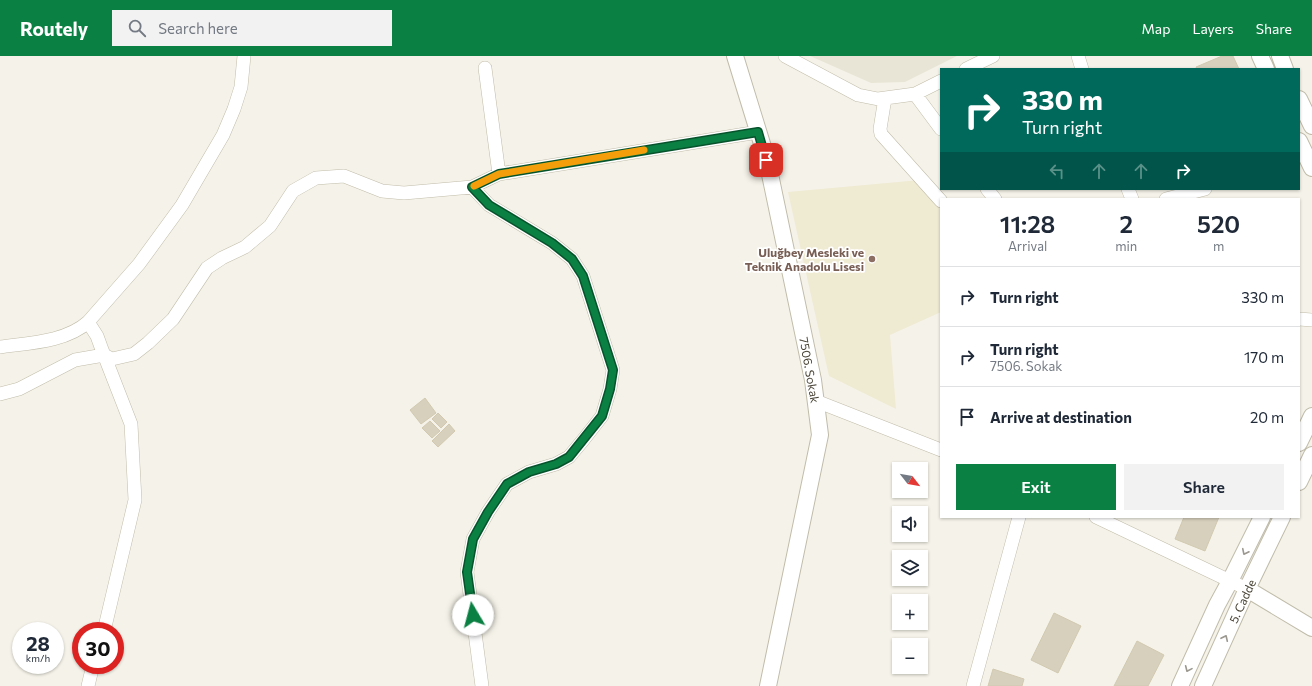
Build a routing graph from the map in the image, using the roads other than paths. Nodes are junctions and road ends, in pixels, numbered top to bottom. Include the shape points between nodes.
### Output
1 (244, 56) edge
2 (736, 56) edge
3 (785, 56) edge
4 (993, 56) edge
5 (1078, 56) edge
6 (1260, 56) edge
7 (1280, 56) edge
8 (485, 68) dead end
9 (968, 68) edge
10 (1082, 68) edge
11 (1266, 68) edge
12 (1286, 68) edge
13 (940, 82) edge
14 (915, 94) junction
15 (885, 98) junction
16 (1304, 102) edge
17 (1312, 126) edge
18 (940, 128) edge
19 (758, 132) junction
20 (1300, 144) edge
21 (1308, 164) edge
22 (499, 174) junction
23 (472, 187) junction
24 (987, 190) edge
25 (1201, 190) edge
26 (994, 198) edge
27 (1170, 198) edge
28 (940, 200) edge
29 (1300, 319) edge
30 (1312, 320) edge
31 (88, 322) junction
32 (101, 346) junction
33 (0, 347) edge
34 (0, 394) edge
35 (816, 401) junction
36 (1312, 416) edge
37 (1300, 440) edge
38 (940, 450) edge
39 (1312, 455) edge
40 (1300, 480) edge
41 (1019, 518) edge
42 (1098, 518) edge
43 (1262, 518) edge
44 (1282, 518) edge
45 (1230, 581) junction
46 (1247, 589) junction
47 (106, 622) edge
48 (1312, 628) edge
49 (91, 674) edge
50 (88, 686) edge
51 (482, 686) edge
52 (768, 686) edge
53 (973, 686) edge
54 (1180, 686) edge
55 (1203, 686) edge

1 - 31 street via 241,87 234,109 223,135 182,206 139,264
2 - 19 street, 7506. Sokak
3 - 15 street via 858,95
4 - 9 street
5 - 10 street
6 - 11 street
7 - 12 street
8 - 22 street
13 - 14 street
14 - 15 street
14 - 18 street
15 - 28 street via 881,134
16 - 17 street
19 - 22 street
19 - 35 street, 7506. Sokak via 773,191
20 - 21 street
22 - 23 street
23 - 32 street via 397,192 382,191 344,176 316,178 293,191 270,226 245,247 207,268 173,319 134,354 112,359
23 - 51 street via 489,205 552,243 572,259 583,276 613,370 602,416 584,439 569,457 529,472 507,484 473,539 467,572
24 - 26 street
25 - 27 street
29 - 30 street
31 - 32 street
31 - 33 street via 80,329 61,337
32 - 34 street via 19,389
32 - 47 street via 131,424 135,500
35 - 38 street
35 - 52 street, 7506. Sokak via 820,435
36 - 37 street
39 - 40 street
41 - 53 street
42 - 45 street
43 -> 45 street
44 - 46 street, 5. Cadde
45 - 46 street
45 -> 54 street via 1216,605
46 - 48 street
55 -> 46 street, 5. Cadde
49 - 50 street

